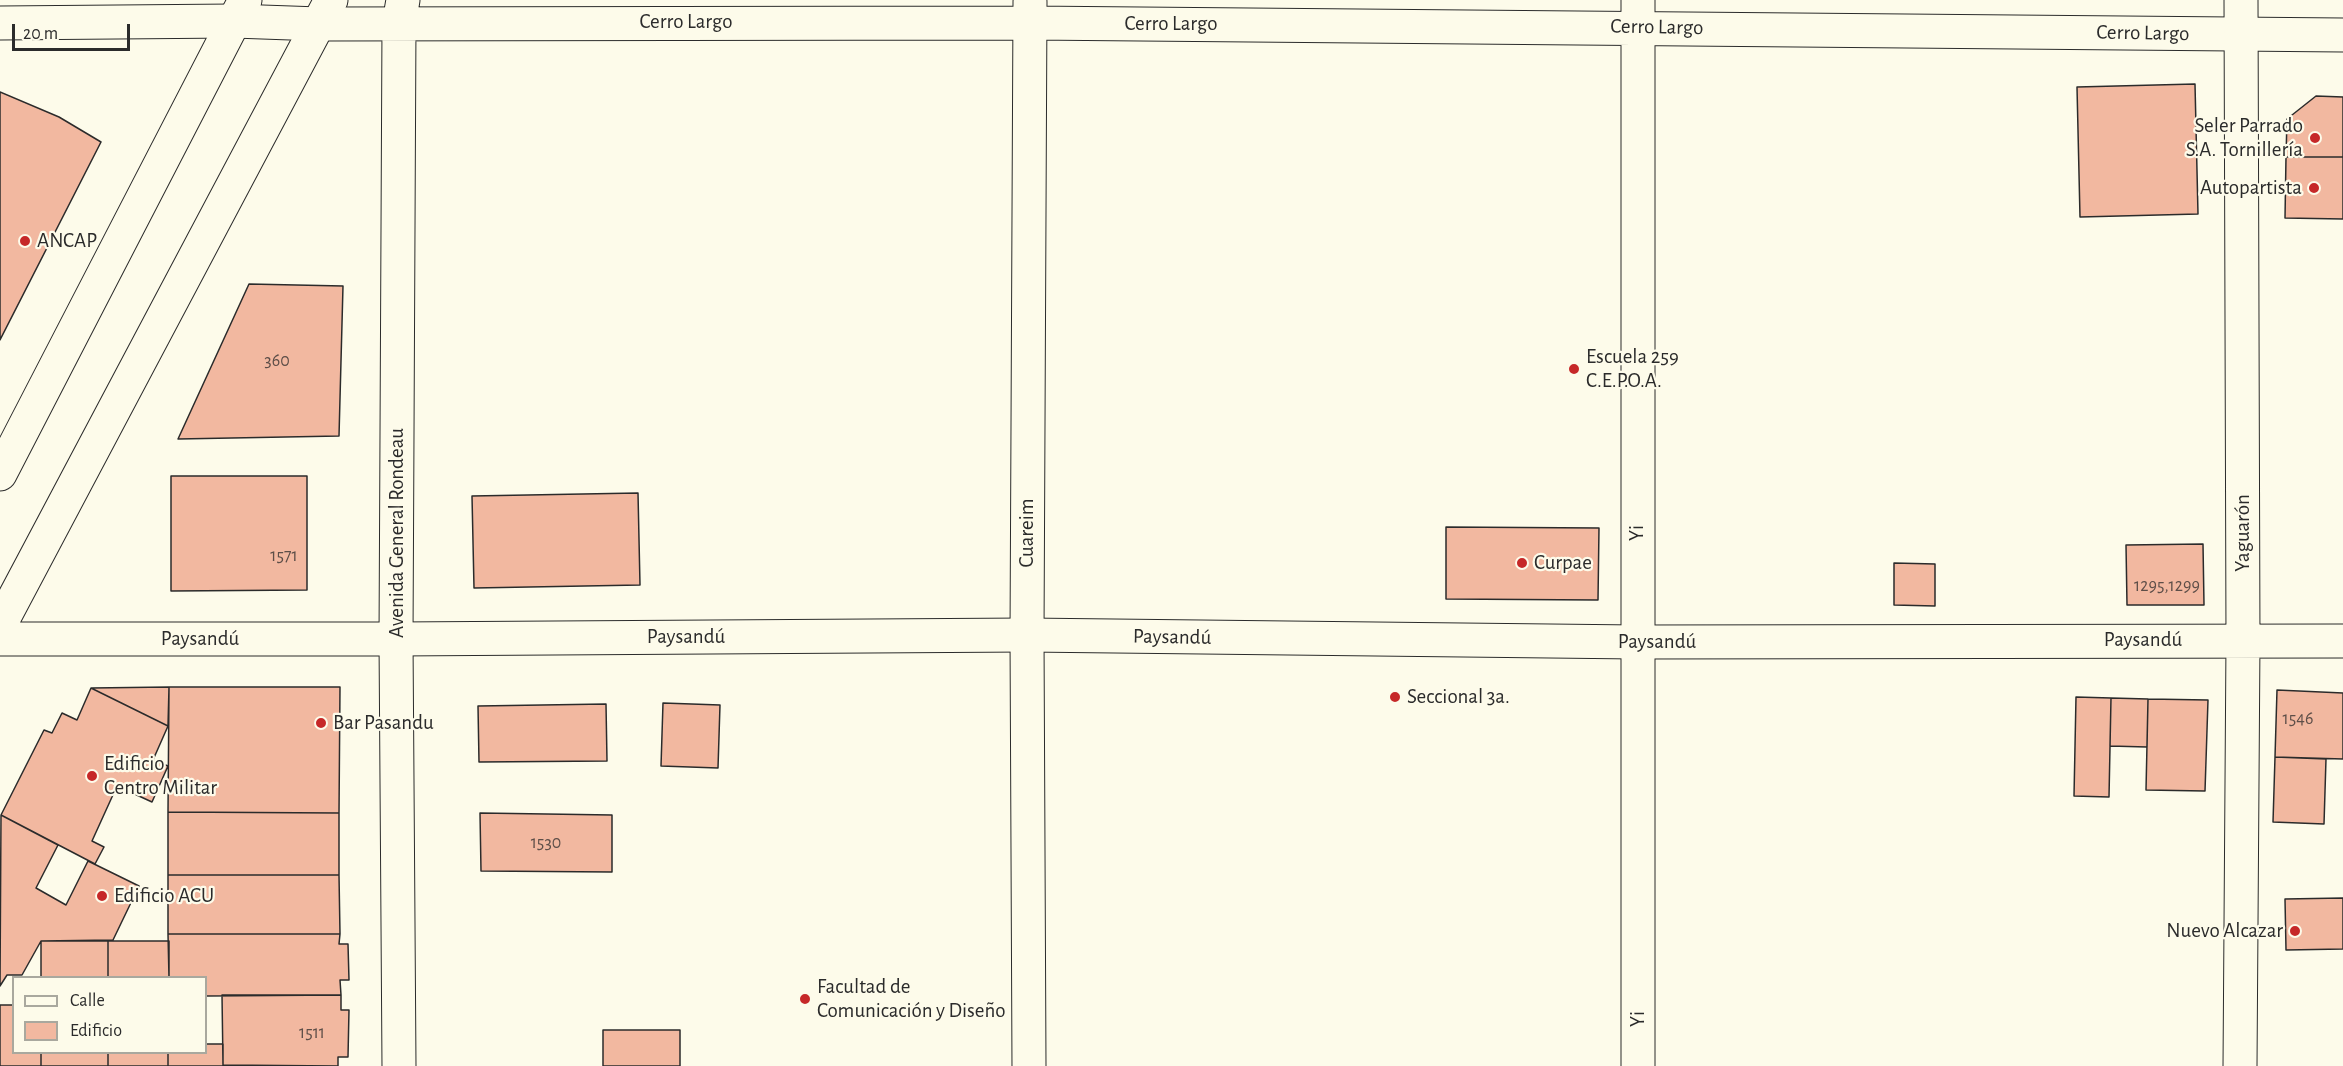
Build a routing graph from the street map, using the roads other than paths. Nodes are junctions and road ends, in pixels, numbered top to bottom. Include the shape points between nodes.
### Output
1 (2241, 0) edge
2 (240, 10) edge
3 (401, 11) edge
4 (1030, 11) edge
5 (325, 12) edge
6 (1638, 14) edge
7 (0, 22) edge
8 (2241, 34) junction
9 (2343, 35) edge
10 (0, 474) edge
11 (0, 625) edge
12 (1027, 635) junction
13 (0, 639) edge
14 (396, 639) junction
15 (2243, 640) junction
16 (2343, 641) edge
17 (1637, 642) junction
18 (399, 1066) edge
19 (1029, 1066) edge
20 (1638, 1066) edge
21 (2240, 1066) edge

1 - 8 street, Yaguarón
2 - 5 street, Cerro Largo
2 - 7 street, Cerro Largo
2 - 10 street
3 - 4 street, Cerro Largo
3 - 5 street, Cerro Largo
3 - 14 street, Avenida General Rondeau
4 - 6 street, Cerro Largo
4 - 12 street, Cuareim
5 - 11 street
6 - 8 street, Cerro Largo
6 - 17 street, Yi
8 - 9 street, Cerro Largo
8 - 15 street, Yaguarón
12 - 14 street, Paysandú
12 - 17 street, Paysandú
12 - 19 street, Cuareim
13 - 14 street, Paysandú
14 - 18 street, Avenida General Rondeau
15 - 16 street, Paysandú
15 - 17 street, Paysandú
15 - 21 street, Yaguarón
17 - 20 street, Yi

